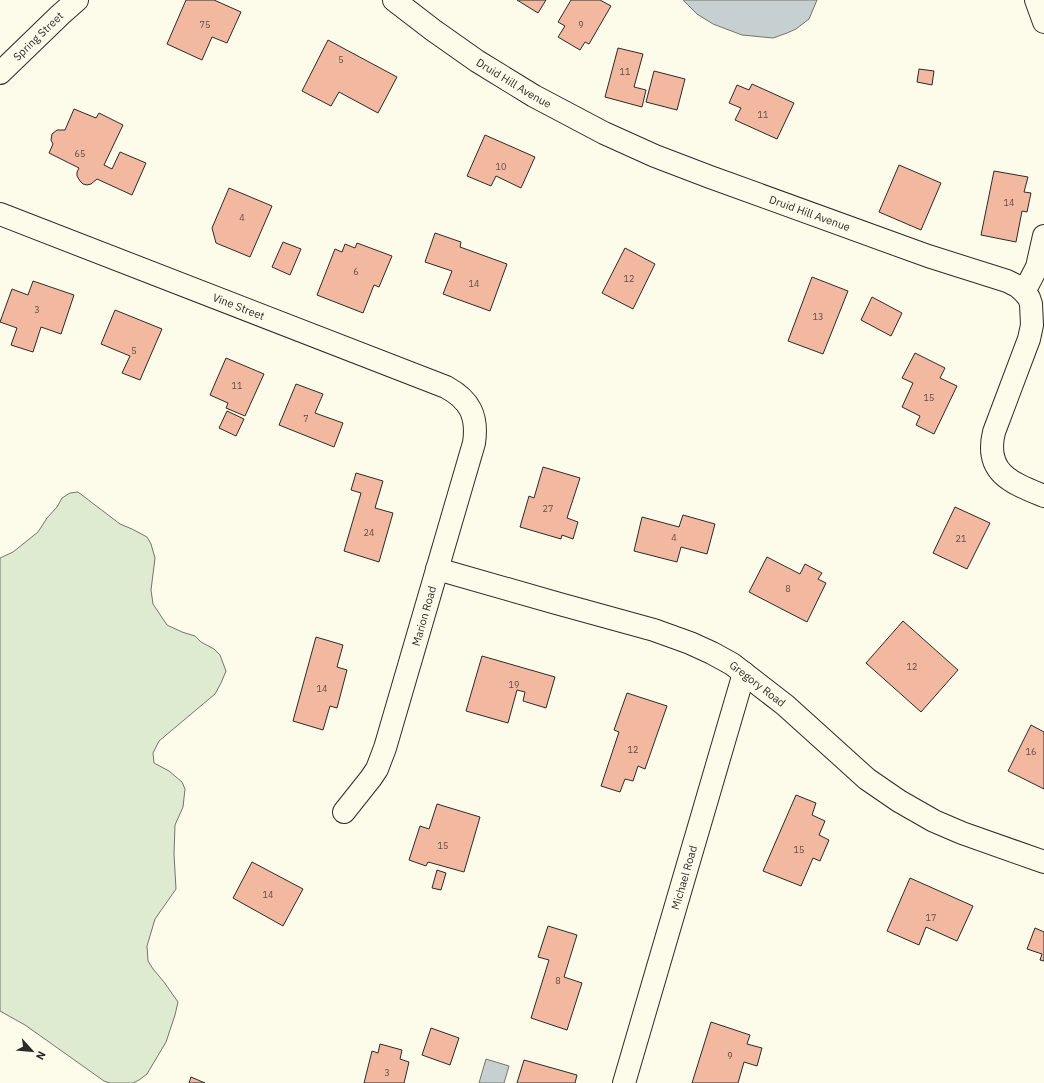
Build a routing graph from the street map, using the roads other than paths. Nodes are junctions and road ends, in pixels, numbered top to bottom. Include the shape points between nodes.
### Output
1 (77, 0) edge
2 (394, 0) edge
3 (1036, 0) edge
4 (1044, 22) edge
5 (0, 73) edge
6 (0, 214) edge
7 (1044, 236) edge
8 (1024, 292) junction
9 (471, 410) joint
10 (1044, 496) edge
11 (438, 570) junction
12 (744, 673) junction
13 (344, 812) dead end
14 (1044, 862) edge
15 (624, 1083) edge

1 - 5 street, Spring Street
2 - 8 street, Druid Hill Avenue via 477,61 534,96 604,133 710,177 928,256 1007,281
3 - 4 street
6 - 9 street, Vine Street via 446,387 461,397
7 - 8 street via 1036,266
8 - 10 street via 1031,304 1032,325 994,432 992,452 996,465 1004,476
9 - 11 street, Marion Road via 475,426 474,443
11 - 12 street, Gregory Road via 654,630 712,653
11 - 13 street, Marion Road via 382,759 371,778
12 - 14 street, Gregory Road via 785,704 868,779 899,801 962,833
12 - 15 street, Michael Road

